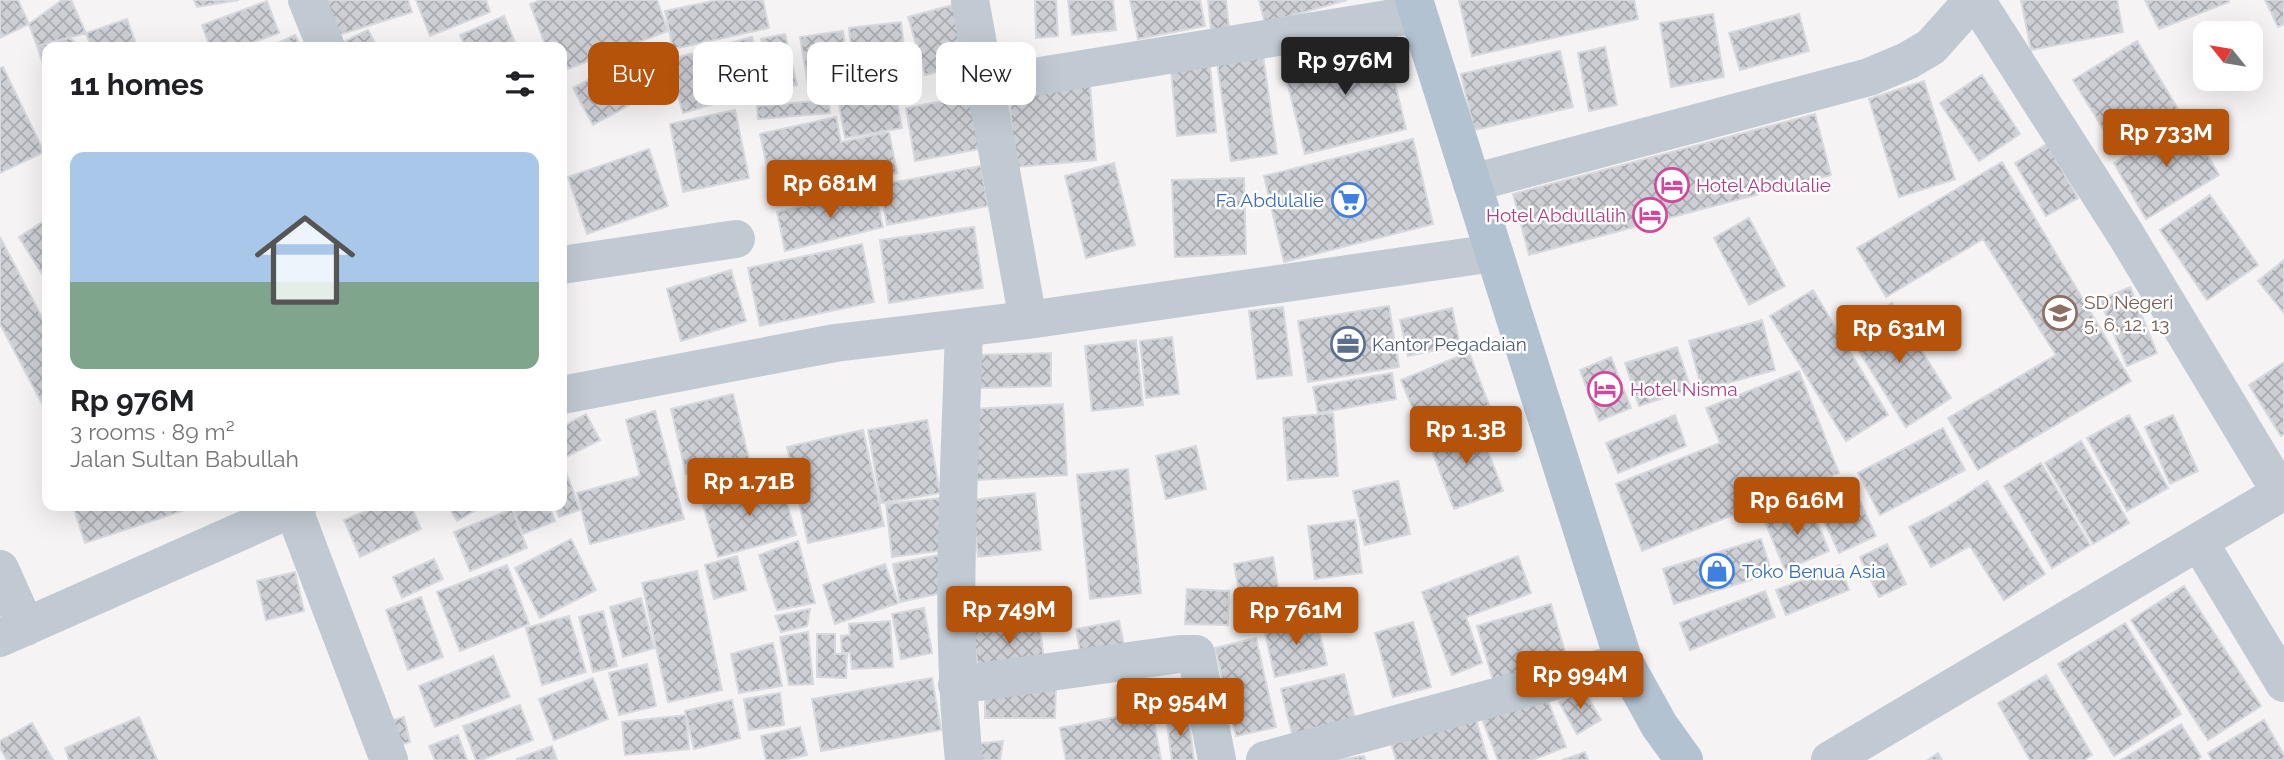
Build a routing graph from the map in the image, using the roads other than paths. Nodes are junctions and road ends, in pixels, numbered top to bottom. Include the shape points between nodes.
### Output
1 (307, 0) edge
2 (970, 0) edge
3 (1974, 0) edge
4 (1416, 7) edge
5 (324, 42) edge
6 (977, 42) edge
7 (1036, 76) edge
8 (989, 105) edge
9 (1472, 183) junction
10 (736, 239) dead end
11 (1494, 254) junction
12 (567, 263) edge
13 (1028, 320) junction
14 (964, 328) junction
15 (567, 394) edge
16 (2282, 492) edge
17 (287, 511) edge
18 (297, 511) edge
19 (2199, 542) junction
20 (0, 569) edge
21 (13, 632) edge
22 (1624, 663) junction
23 (2284, 683) edge
24 (957, 685) junction
25 (389, 760) edge
26 (964, 760) edge
27 (1217, 760) edge
28 (1265, 760) edge
29 (1684, 760) edge
30 (1830, 760) edge

1 - 5 street
2 - 6 street
3 - 9 street via 1931,47 1869,77
3 - 16 street via 2126,235
4 - 7 street
4 - 9 main road
8 - 13 street
9 - 11 main road
10 - 12 street
11 - 13 street
11 - 22 main road
13 - 14 street
14 - 15 street via 835,343
14 - 24 street
16 - 19 street
17 - 21 street
18 - 25 street
19 - 23 street
19 - 30 street
20 - 21 street
22 - 28 street
22 - 29 main road
24 - 26 street
24 - 27 street via 1196,654

